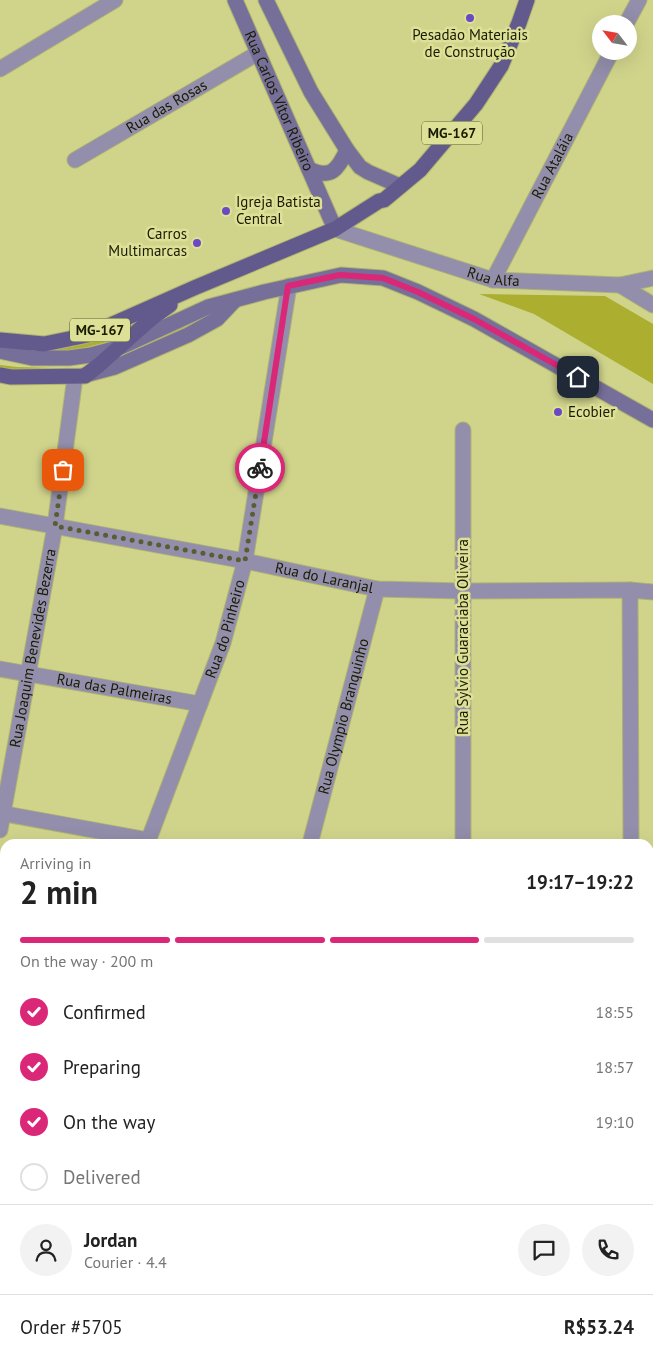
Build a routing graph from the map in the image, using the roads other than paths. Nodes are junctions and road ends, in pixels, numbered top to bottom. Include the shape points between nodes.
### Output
1 (115, 0) edge
2 (235, 0) edge
3 (266, 0) edge
4 (527, 0) edge
5 (638, 0) edge
6 (630, 15) edge
7 (258, 53) junction
8 (607, 60) edge
9 (0, 69) edge
10 (347, 150) junction
11 (76, 160) dead end
12 (309, 169) junction
13 (400, 186) junction
14 (335, 229) junction
15 (653, 278) edge
16 (492, 280) junction
17 (620, 285) junction
18 (288, 286) junction
19 (194, 288) junction
20 (236, 299) junction
21 (653, 305) edge
22 (0, 340) edge
23 (121, 347) junction
24 (0, 351) edge
25 (0, 375) edge
26 (80, 376) junction
27 (653, 420) edge
28 (463, 430) dead end
29 (0, 516) edge
30 (55, 526) junction
31 (245, 561) junction
32 (377, 589) junction
33 (630, 590) junction
34 (463, 591) junction
35 (653, 592) edge
36 (0, 669) edge
37 (28, 674) junction
38 (200, 704) junction
39 (1, 814) edge
40 (0, 830) edge
41 (132, 839) edge
42 (149, 839) edge
43 (311, 839) edge
44 (463, 839) edge
45 (631, 839) edge

1 - 9 street
2 - 7 main road, Rua Carlos Vítor Ribeiro
3 - 10 main road, Rua Carlos Vítor Ribeiro via 311,92
4 - 13 main road, MG-167 via 501,66 476,104 420,170
5 - 6 street
7 - 11 street, Rua das Rosas
7 - 12 main road, Rua Carlos Vítor Ribeiro
8 - 16 street, Rua Ataláia
10 - 12 main road via 336,170 319,174
10 - 13 main road, Rua Carlos Vítor Ribeiro via 360,167
12 - 14 main road, Rua Carlos Vítor Ribeiro
13 - 14 main road, MG-167 via 384,200
14 - 16 street, Rua Alfa
14 - 19 main road, MG-167
15 - 17 street
16 - 17 street, Rua Alfa
17 - 21 street, Rua Alfa
18 - 20 main road
18 - 27 main road via 340,275 383,278 474,319
18 - 31 street, Rua do Pinheiro
19 - 22 main road, MG-167 via 88,335 44,344
19 - 23 main road via 152,318
20 - 23 main road via 208,307
20 - 26 main road via 217,319 188,335 115,367
23 - 24 main road via 69,358 32,358
23 - 26 main road
25 - 26 main road
26 - 30 street, Rua Joaquim Benevides Bezerra
28 - 34 street, Rua Sylvio Guaraciaba Oliveira
29 - 30 street, Rua do Laranjal
30 - 31 street, Rua do Laranjal
30 - 37 street, Rua Joaquim Benevides Bezerra
31 - 32 street, Rua do Laranjal
31 - 38 street, Rua do Pinheiro via 223,643
32 - 34 street, Rua do Laranjal
32 - 43 street, Rua Olympio Branquinho
33 - 34 street, Rua do Laranjal
33 - 35 street, Rua do Laranjal
33 - 45 street
34 - 44 street, Rua Sylvio Guaraciaba Oliveira
36 - 37 street, Rua das Palmeiras
37 - 38 street, Rua das Palmeiras
37 - 39 street, Rua Joaquim Benevides Bezerra
38 - 42 street, Rua do Pinheiro
39 - 40 street, Rua Joaquim Benevides Bezerra
39 - 41 street

